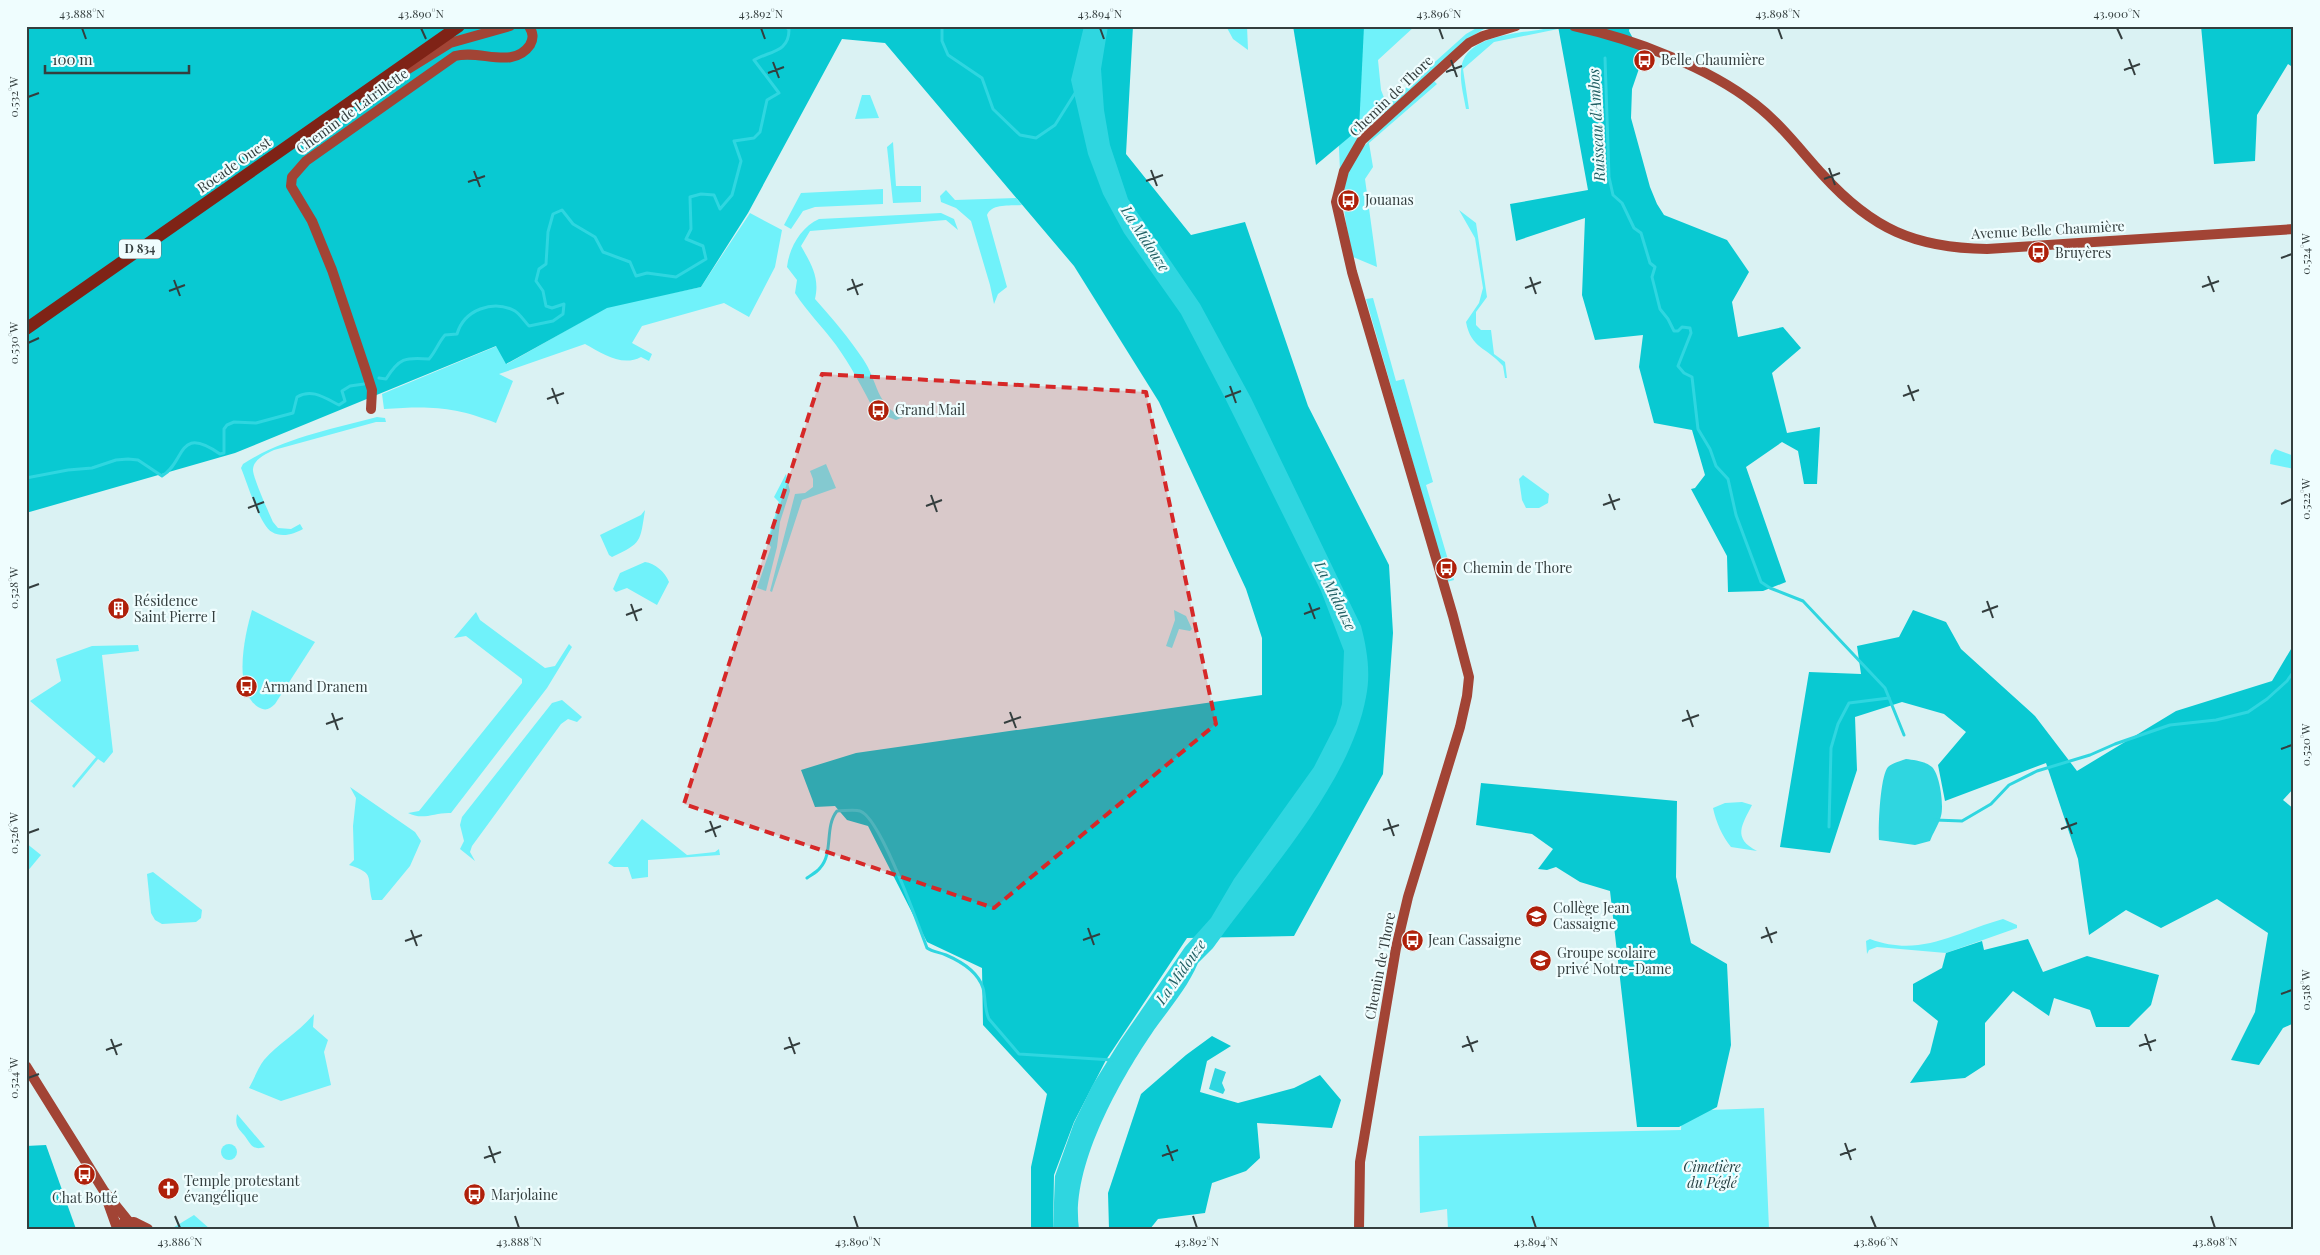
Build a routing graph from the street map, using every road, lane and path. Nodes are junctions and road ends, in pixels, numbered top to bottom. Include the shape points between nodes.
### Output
1 (460, 26) edge
2 (510, 26) edge
3 (529, 26) edge
4 (1516, 26) edge
5 (1574, 26) edge
6 (371, 87) junction
7 (254, 169) junction
8 (2294, 229) edge
9 (26, 329) edge
10 (26, 339) edge
11 (371, 409) dead end
12 (26, 1066) edge
13 (104, 1191) junction
14 (129, 1222) junction
15 (116, 1228) edge
16 (148, 1229) edge
17 (1359, 1229) edge

1 - 6 main road, Rocade Ouest / D 834
2 - 6 street via 450,43 391,80
3 - 11 street, Chemin de Latrillette via 532,40 523,52 507,58 466,53 455,56 306,160 292,177 291,186 320,239 343,303 372,390
4 - 17 street, Chemin de Thore via 1469,44 1362,140 1344,171 1336,202 1352,272 1451,607 1468,677 1468,696 1460,727 1396,948 1360,1162
5 - 8 street, Avenue Belle Chaumière via 1652,50 1732,87 1757,105 1792,139 1848,201 1884,226 1915,240 1947,247 1987,249
6 - 7 main road, Rocade Ouest / D 834
7 - 9 main road, Rocade Ouest / D 834
7 - 10 main road via 196,220
12 - 13 street
13 - 14 street
13 - 15 street
14 - 15 street
14 - 16 street

